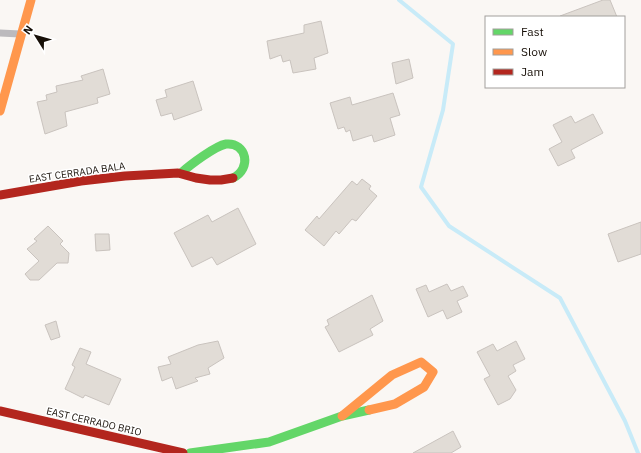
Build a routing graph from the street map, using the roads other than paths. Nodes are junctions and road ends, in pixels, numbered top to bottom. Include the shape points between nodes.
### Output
1 (31, 0) edge
2 (0, 34) edge
3 (22, 34) junction
4 (0, 111) edge
5 (181, 173) junction
6 (0, 195) edge
7 (0, 411) edge
8 (342, 416) junction
9 (183, 453) edge
10 (190, 453) edge

1 - 3 street
2 - 3 lane
3 - 4 street
5 - 5 street, EAST CERRADA BALA via 214,148 224,144 238,146 244,153 245,166 235,177 211,180
5 - 6 street, EAST CERRADA BALA via 95,178
7 - 9 street, EAST CERRADO BRIO
8 - 8 street via 392,375 421,362 433,372 424,387 395,404
8 - 10 street via 269,442

